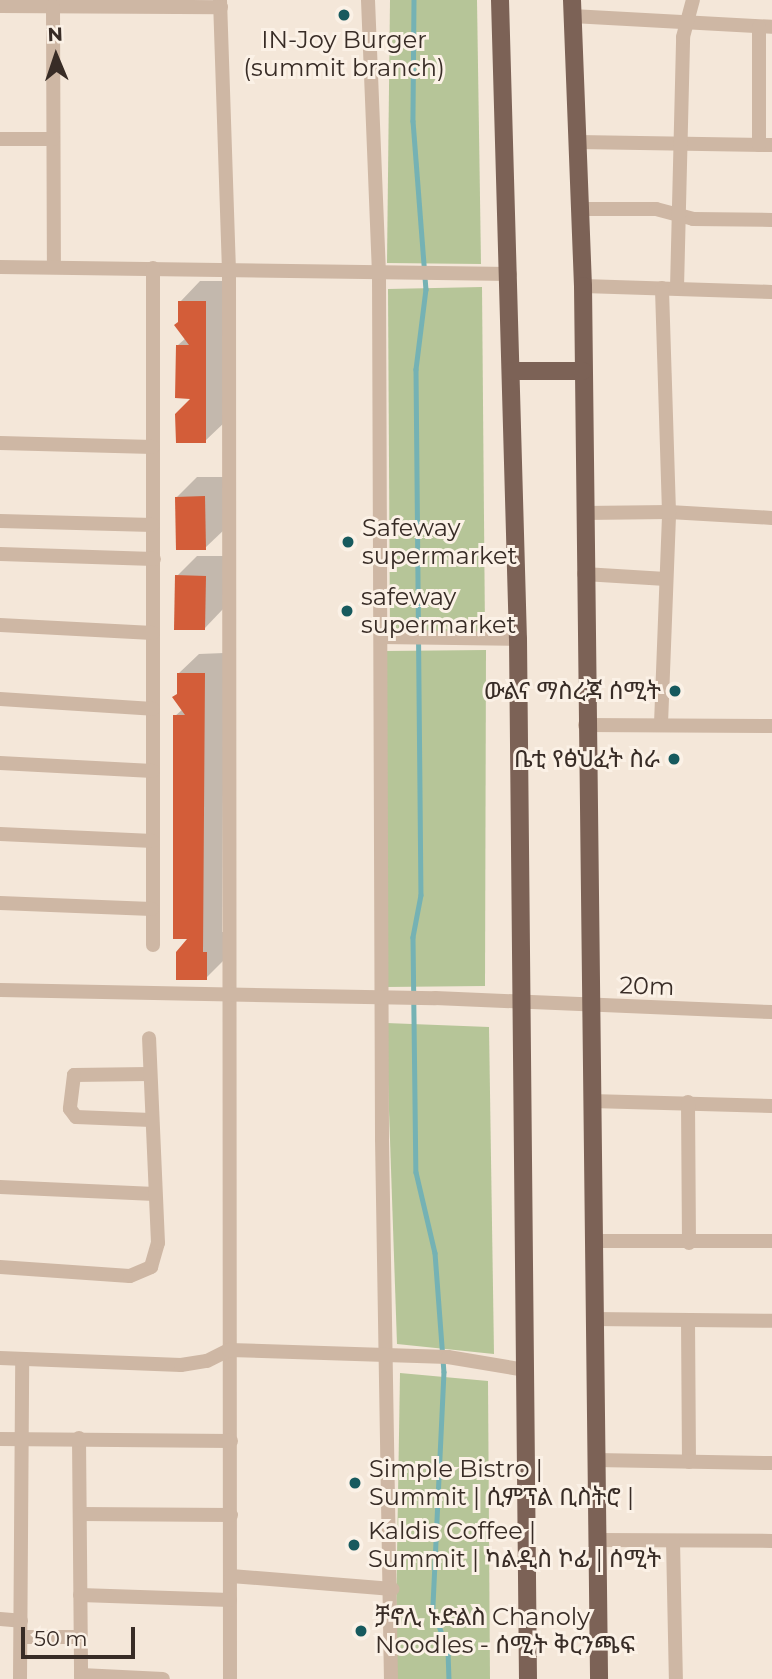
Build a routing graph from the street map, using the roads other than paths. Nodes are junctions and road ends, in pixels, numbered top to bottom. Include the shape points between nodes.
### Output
1 (368, 0) edge
2 (500, 0) edge
3 (693, 0) edge
4 (220, 4) edge
5 (0, 6) edge
6 (53, 6) junction
7 (572, 8) edge
8 (688, 25) junction
9 (766, 27) edge
10 (0, 139) edge
11 (53, 139) junction
12 (578, 142) junction
13 (682, 142) junction
14 (765, 145) edge
15 (580, 209) junction
16 (679, 215) junction
17 (772, 220) edge
18 (0, 267) edge
19 (54, 267) junction
20 (153, 268) junction
21 (229, 269) junction
22 (379, 274) junction
23 (510, 274) junction
24 (583, 286) junction
25 (670, 288) junction
26 (772, 292) edge
27 (512, 371) junction
28 (583, 371) junction
29 (0, 443) edge
30 (153, 447) junction
31 (669, 512) junction
32 (584, 513) junction
33 (772, 518) edge
34 (0, 521) edge
35 (153, 525) junction
36 (0, 554) edge
37 (153, 559) junction
38 (584, 574) junction
39 (666, 579) junction
40 (0, 625) edge
41 (153, 633) junction
42 (381, 637) junction
43 (519, 639) junction
44 (0, 699) edge
45 (153, 709) junction
46 (661, 724) junction
47 (585, 725) junction
48 (772, 726) edge
49 (0, 763) edge
50 (153, 771) junction
51 (0, 834) edge
52 (153, 841) junction
53 (0, 903) edge
54 (152, 909) junction
55 (153, 945) dead end
56 (0, 989) edge
57 (229, 995) junction
58 (382, 998) junction
59 (520, 1004) junction
60 (590, 1008) junction
61 (772, 1012) edge
62 (149, 1038) dead end
63 (149, 1074) junction
64 (591, 1101) junction
65 (688, 1102) junction
66 (772, 1105) edge
67 (151, 1120) junction
68 (0, 1186) edge
69 (155, 1194) junction
70 (592, 1241) junction
71 (772, 1241) edge
72 (689, 1243) junction
73 (0, 1267) edge
74 (593, 1319) junction
75 (688, 1320) junction
76 (772, 1321) edge
77 (229, 1350) junction
78 (387, 1356) junction
79 (0, 1358) edge
80 (22, 1359) junction
81 (526, 1370) junction
82 (79, 1438) junction
83 (0, 1439) edge
84 (23, 1440) junction
85 (231, 1441) junction
86 (596, 1460) junction
87 (689, 1462) junction
88 (772, 1463) edge
89 (80, 1514) junction
90 (231, 1516) junction
91 (599, 1540) junction
92 (673, 1541) junction
93 (772, 1541) edge
94 (231, 1576) junction
95 (393, 1589) junction
96 (80, 1595) junction
97 (230, 1600) junction
98 (0, 1619) edge
99 (21, 1620) junction
100 (21, 1637) junction
101 (80, 1637) junction
102 (81, 1677) edge
103 (20, 1679) edge
104 (163, 1679) edge
105 (230, 1679) edge
106 (391, 1679) edge
107 (528, 1679) edge
108 (599, 1679) edge
109 (676, 1679) edge

1 - 22 street
2 - 23 main road
3 - 8 street
4 - 6 street
4 - 21 street
5 - 6 street
6 - 11 street
7 - 8 street
7 - 12 main road
8 - 9 street
8 - 13 street via 683,37
9 - 14 street
10 - 11 street
11 - 19 street
12 - 13 street
12 - 15 main road
13 - 14 street
13 - 16 street
15 - 16 street via 656,209
15 - 24 main road
16 - 17 street
16 - 25 street
18 - 19 street
19 - 20 street
20 - 21 street
20 - 30 street
21 - 22 street
21 - 57 street
22 - 23 street
22 - 42 street
23 - 27 main road
24 - 25 street
24 - 28 main road
25 - 26 street
25 - 31 street
27 - 28 main road
27 - 43 main road
28 - 32 main road
29 - 30 street
30 - 35 street
31 - 32 street
31 - 33 street
31 - 39 street
32 - 38 main road
34 - 35 street
35 - 37 street
36 - 37 street
37 - 41 street
38 - 39 street
38 - 47 main road
39 - 46 street
40 - 41 street
41 - 45 street
42 - 43 street
42 - 58 street
43 - 59 main road
44 - 45 street
45 - 50 street
46 - 47 street
46 - 48 street
47 - 60 main road
49 - 50 street
50 - 52 street
51 - 52 street
52 - 54 street
53 - 54 street
54 - 55 street
56 - 57 street, 20m
57 - 58 street, 20m
57 - 77 street
58 - 59 street, 20m
58 - 78 street
59 - 60 street, 20m
59 - 81 main road
60 - 61 street, 20m
60 - 64 main road
62 - 63 street
63 - 67 street
63 - 67 street via 74,1075 70,1109 76,1117
64 - 65 street
64 - 70 main road
65 - 66 street
65 - 72 street
67 - 69 street
68 - 69 street
69 - 73 street via 158,1243 151,1267 130,1276
70 - 72 street
70 - 74 main road
71 - 72 street
74 - 75 street
74 - 86 main road
75 - 76 street
75 - 87 street
77 - 78 street
77 - 80 street via 206,1362 181,1365
77 - 85 street
78 - 81 street via 448,1357
78 - 95 street
79 - 80 street
80 - 84 street
81 - 107 main road
82 - 84 street
82 - 85 street
82 - 89 street
83 - 84 street
84 - 99 street
85 - 90 street
86 - 87 street
86 - 91 main road
87 - 88 street
89 - 90 street
89 - 96 street
90 - 94 street
91 - 92 street
91 - 108 main road
92 - 93 street
92 - 109 street
94 - 95 street
94 - 97 street
95 - 106 street
96 - 97 street
96 - 101 street
97 - 105 street
98 - 99 street
99 - 100 street
100 - 101 street
100 - 103 street
101 - 102 street
102 - 104 street

